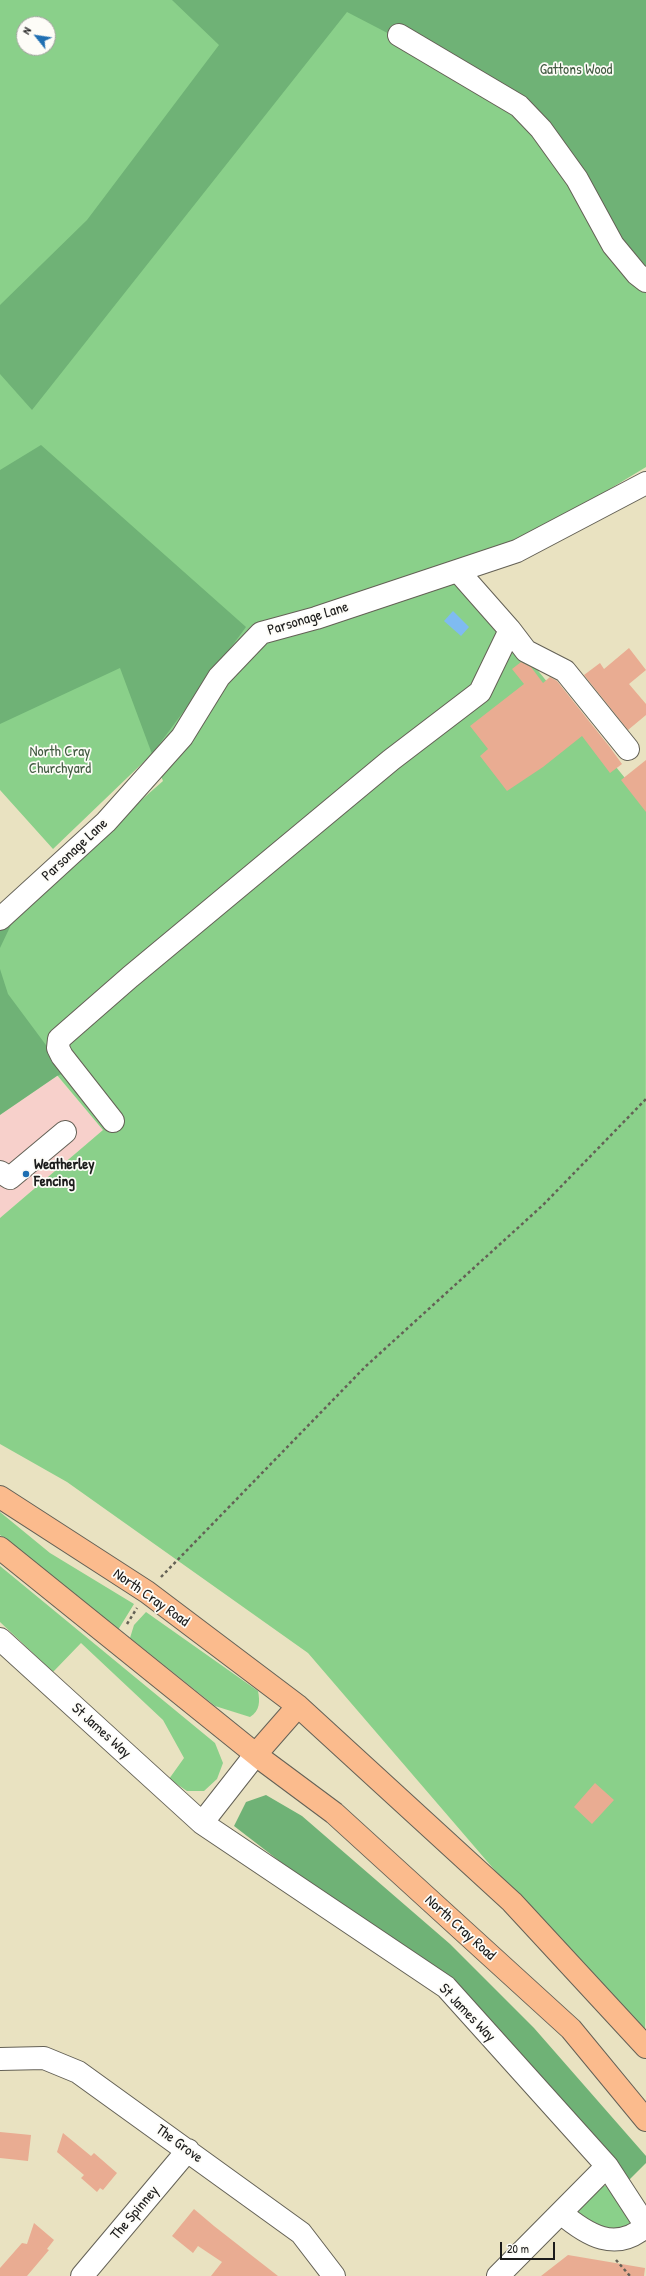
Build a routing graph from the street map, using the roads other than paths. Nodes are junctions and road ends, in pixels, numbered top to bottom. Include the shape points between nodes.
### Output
1 (400, 35) dead end
2 (646, 281) edge
3 (646, 483) edge
4 (458, 571) junction
5 (510, 630) junction
6 (628, 749) dead end
7 (0, 919) edge
8 (113, 1121) dead end
9 (65, 1132) dead end
10 (0, 1172) edge
11 (0, 1497) edge
12 (0, 1548) edge
13 (0, 1639) edge
14 (298, 1706) junction
15 (256, 1754) junction
16 (202, 1823) junction
17 (646, 2047) edge
18 (0, 2059) edge
19 (646, 2120) edge
20 (188, 2150) junction
21 (606, 2166) junction
22 (561, 2213) junction
23 (646, 2226) edge
24 (82, 2276) edge
25 (334, 2276) edge
26 (498, 2276) edge

1 - 2 street via 519,106 541,129 566,163 613,245
3 - 4 street, Parsonage Lane via 517,551
4 - 5 street
4 - 7 street, Parsonage Lane via 316,618 261,633 219,677 182,737 106,822
5 - 6 street via 526,651 565,670
5 - 8 street via 480,692 391,760 59,1039 58,1048 62,1056
9 - 10 street via 10,1178
11 - 14 main road, North Cray Road via 147,1592
12 - 15 main road, North Cray Road
13 - 16 street, St James Way
14 - 15 main road
14 - 17 main road, North Cray Road via 512,1902
15 - 16 street
15 - 19 main road, North Cray Road via 334,1813 571,2029
16 - 21 street, St James Way via 446,1987
18 - 20 street, The Grove via 44,2058 78,2072
20 - 24 street, The Spinney
20 - 25 street, The Grove via 302,2233
21 - 22 street
21 - 23 street, St James Way
22 - 23 street via 580,2229 598,2237 617,2240 638,2233
22 - 26 street

